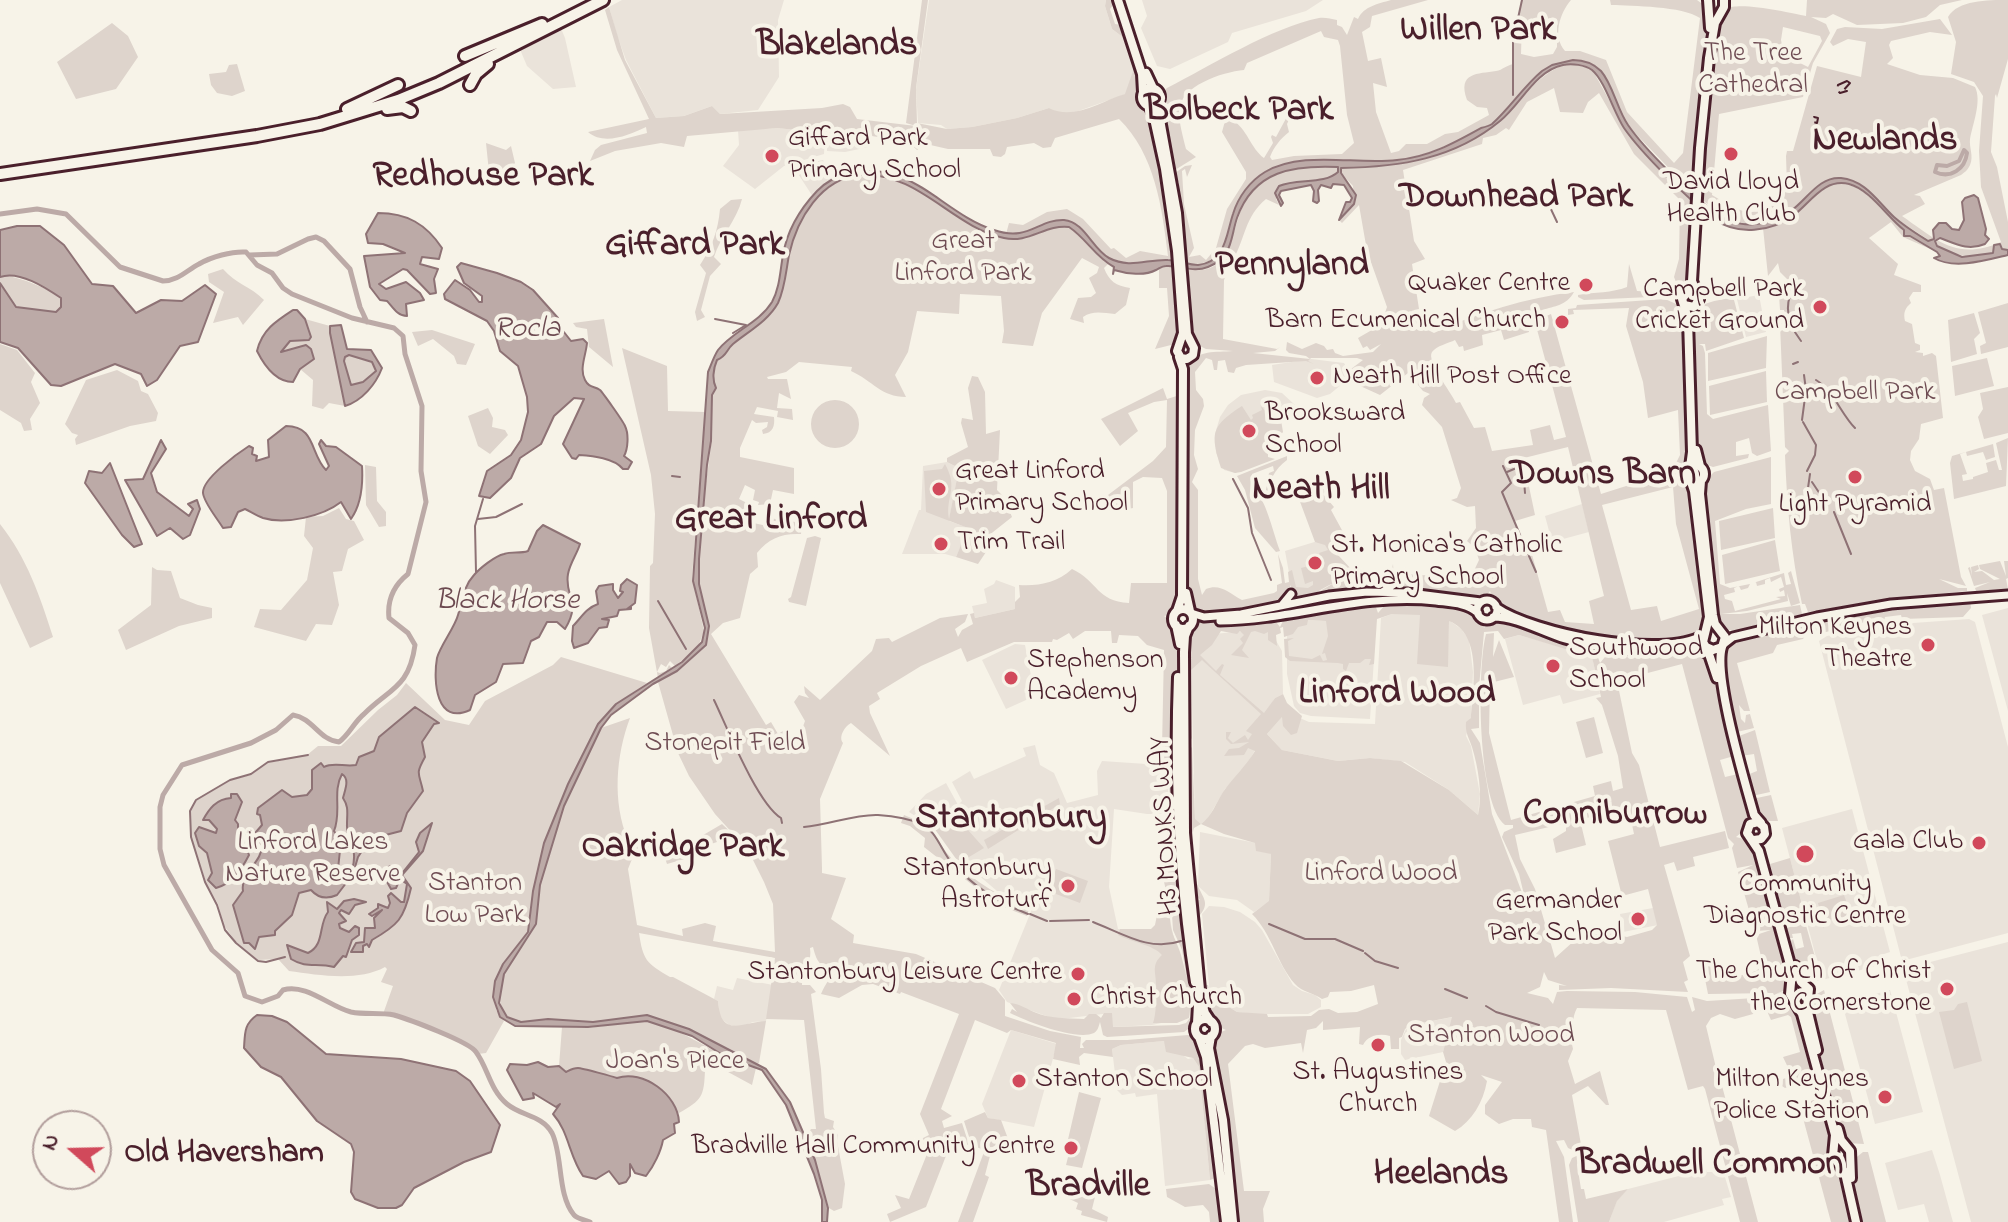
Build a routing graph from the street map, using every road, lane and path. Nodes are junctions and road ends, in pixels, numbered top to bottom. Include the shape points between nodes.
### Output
1 (1120, 0) edge
2 (1724, 0) edge
3 (598, 1) edge
4 (1708, 5) edge
5 (1720, 12) junction
6 (543, 27) junction
7 (1712, 27) junction
8 (465, 56) dead end
9 (1144, 71) junction
10 (398, 85) dead end
11 (470, 85) dead end
12 (1153, 88) junction
13 (1143, 92) junction
14 (1153, 104) junction
15 (411, 111) dead end
16 (341, 112) junction
17 (320, 124) junction
18 (0, 167) edge
19 (0, 174) edge
20 (1693, 217) junction
21 (1686, 292) junction
22 (1696, 292) junction
23 (1684, 305) junction
24 (1696, 306) junction
25 (1185, 324) junction
26 (1192, 344) junction
27 (1179, 345) junction
28 (1179, 356) junction
29 (1191, 357) junction
30 (1185, 389) junction
31 (1700, 466) junction
32 (1690, 467) junction
33 (1701, 481) junction
34 (1691, 482) junction
35 (1397, 582) dead end
36 (1184, 592) junction
37 (1382, 592) junction
38 (2008, 593) edge
39 (1291, 594) dead end
40 (1340, 599) junction
41 (1330, 600) junction
42 (1394, 600) junction
43 (1481, 602) junction
44 (1464, 603) junction
45 (1280, 606) junction
46 (1496, 607) junction
47 (1378, 608) dead end
48 (1293, 609) junction
49 (1177, 611) junction
50 (1190, 612) junction
51 (1478, 613) junction
52 (1507, 616) junction
53 (1493, 617) junction
54 (1209, 619) junction
55 (1279, 624) dead end
56 (1176, 625) junction
57 (1190, 625) junction
58 (1720, 630) junction
59 (1705, 633) junction
60 (1673, 646) junction
61 (1693, 646) junction
62 (1723, 646) junction
63 (1182, 647) junction
64 (1708, 648) junction
65 (1720, 686) junction
66 (1761, 824) junction
67 (1748, 827) junction
68 (1764, 836) junction
69 (1754, 840) junction
70 (1797, 984) junction
71 (1806, 999) junction
72 (1796, 1001) junction
73 (1200, 1005) junction
74 (1211, 1022) junction
75 (1197, 1023) junction
76 (1211, 1036) junction
77 (1199, 1037) junction
78 (1208, 1052) junction
79 (1845, 1145) junction
80 (1834, 1149) junction
81 (1849, 1159) junction
82 (1839, 1162) junction
83 (1226, 1222) edge
84 (1233, 1222) edge
85 (1858, 1222) edge

1 - 9 main road
2 - 5 main road
3 - 6 highway
4 - 5 main road
4 - 7 main road
5 - 7 main road
6 - 8 highway
6 - 11 highway via 483,67
6 - 16 highway via 396,95
6 - 17 highway via 439,83
7 - 20 main road
9 - 12 main road
9 - 13 main road
10 - 16 highway
12 - 13 main road
12 - 14 main road via 1159,96
13 - 14 main road via 1143,100
14 - 25 main road via 1170,180
15 - 17 highway via 392,108
16 - 18 highway via 280,126
17 - 19 highway
20 - 21 main road
20 - 22 main road
21 - 22 main road
21 - 23 main road
22 - 24 main road
23 - 24 main road
23 - 32 main road
24 - 31 main road via 1692,319
25 - 26 main road
25 - 27 main road
26 - 27 main road
26 - 29 main road
27 - 28 main road
28 - 29 main road
28 - 30 main road
29 - 30 main road
30 - 36 main road
31 - 32 main road
31 - 33 main road
32 - 34 main road
33 - 34 main road
33 - 58 main road via 1713,615
34 - 59 main road via 1709,617
35 - 37 main road
36 - 49 main road
36 - 50 main road
37 - 40 main road
37 - 44 main road
38 - 58 main road via 1891,601 1739,632
38 - 62 main road via 1844,612 1733,637
39 - 45 main road
40 - 41 main road
40 - 42 main road
41 - 45 main road
41 - 48 main road
42 - 44 main road
42 - 47 main road
43 - 44 main road
43 - 46 main road via 1489,600
43 - 51 main road
44 - 51 main road
45 - 54 main road
46 - 52 main road
46 - 53 main road
48 - 54 main road via 1244,620
48 - 55 main road
49 - 50 main road
49 - 56 main road
50 - 54 main road
50 - 57 main road
51 - 53 main road
52 - 53 main road
52 - 60 main road via 1612,645
54 - 57 main road
56 - 57 main road
56 - 63 main road, H3 MONKS WAY
57 - 63 main road, H3 MONKS WAY
58 - 59 main road
58 - 62 main road
59 - 60 main road
59 - 64 main road
60 - 61 main road
61 - 64 main road
61 - 65 main road via 1709,654
62 - 64 main road
62 - 66 main road via 1720,668 1734,738
63 - 73 main road, H3 MONKS WAY via 1177,777
64 - 65 main road
65 - 67 main road
66 - 67 main road
66 - 68 main road
67 - 69 main road
68 - 69 main road
68 - 70 main road
69 - 70 main road
70 - 71 main road via 1809,989
70 - 72 main road via 1790,994
71 - 72 main road
71 - 79 main road
72 - 80 main road via 1835,1135
73 - 74 main road, H3 MONKS WAY
73 - 75 main road, H3 MONKS WAY
74 - 75 main road
74 - 76 main road
75 - 77 main road
76 - 77 main road
76 - 78 main road
77 - 78 main road
78 - 83 main road
78 - 84 main road via 1223,1120
79 - 80 main road
79 - 81 main road
80 - 82 main road
81 - 82 main road
81 - 85 main road
82 - 85 main road

